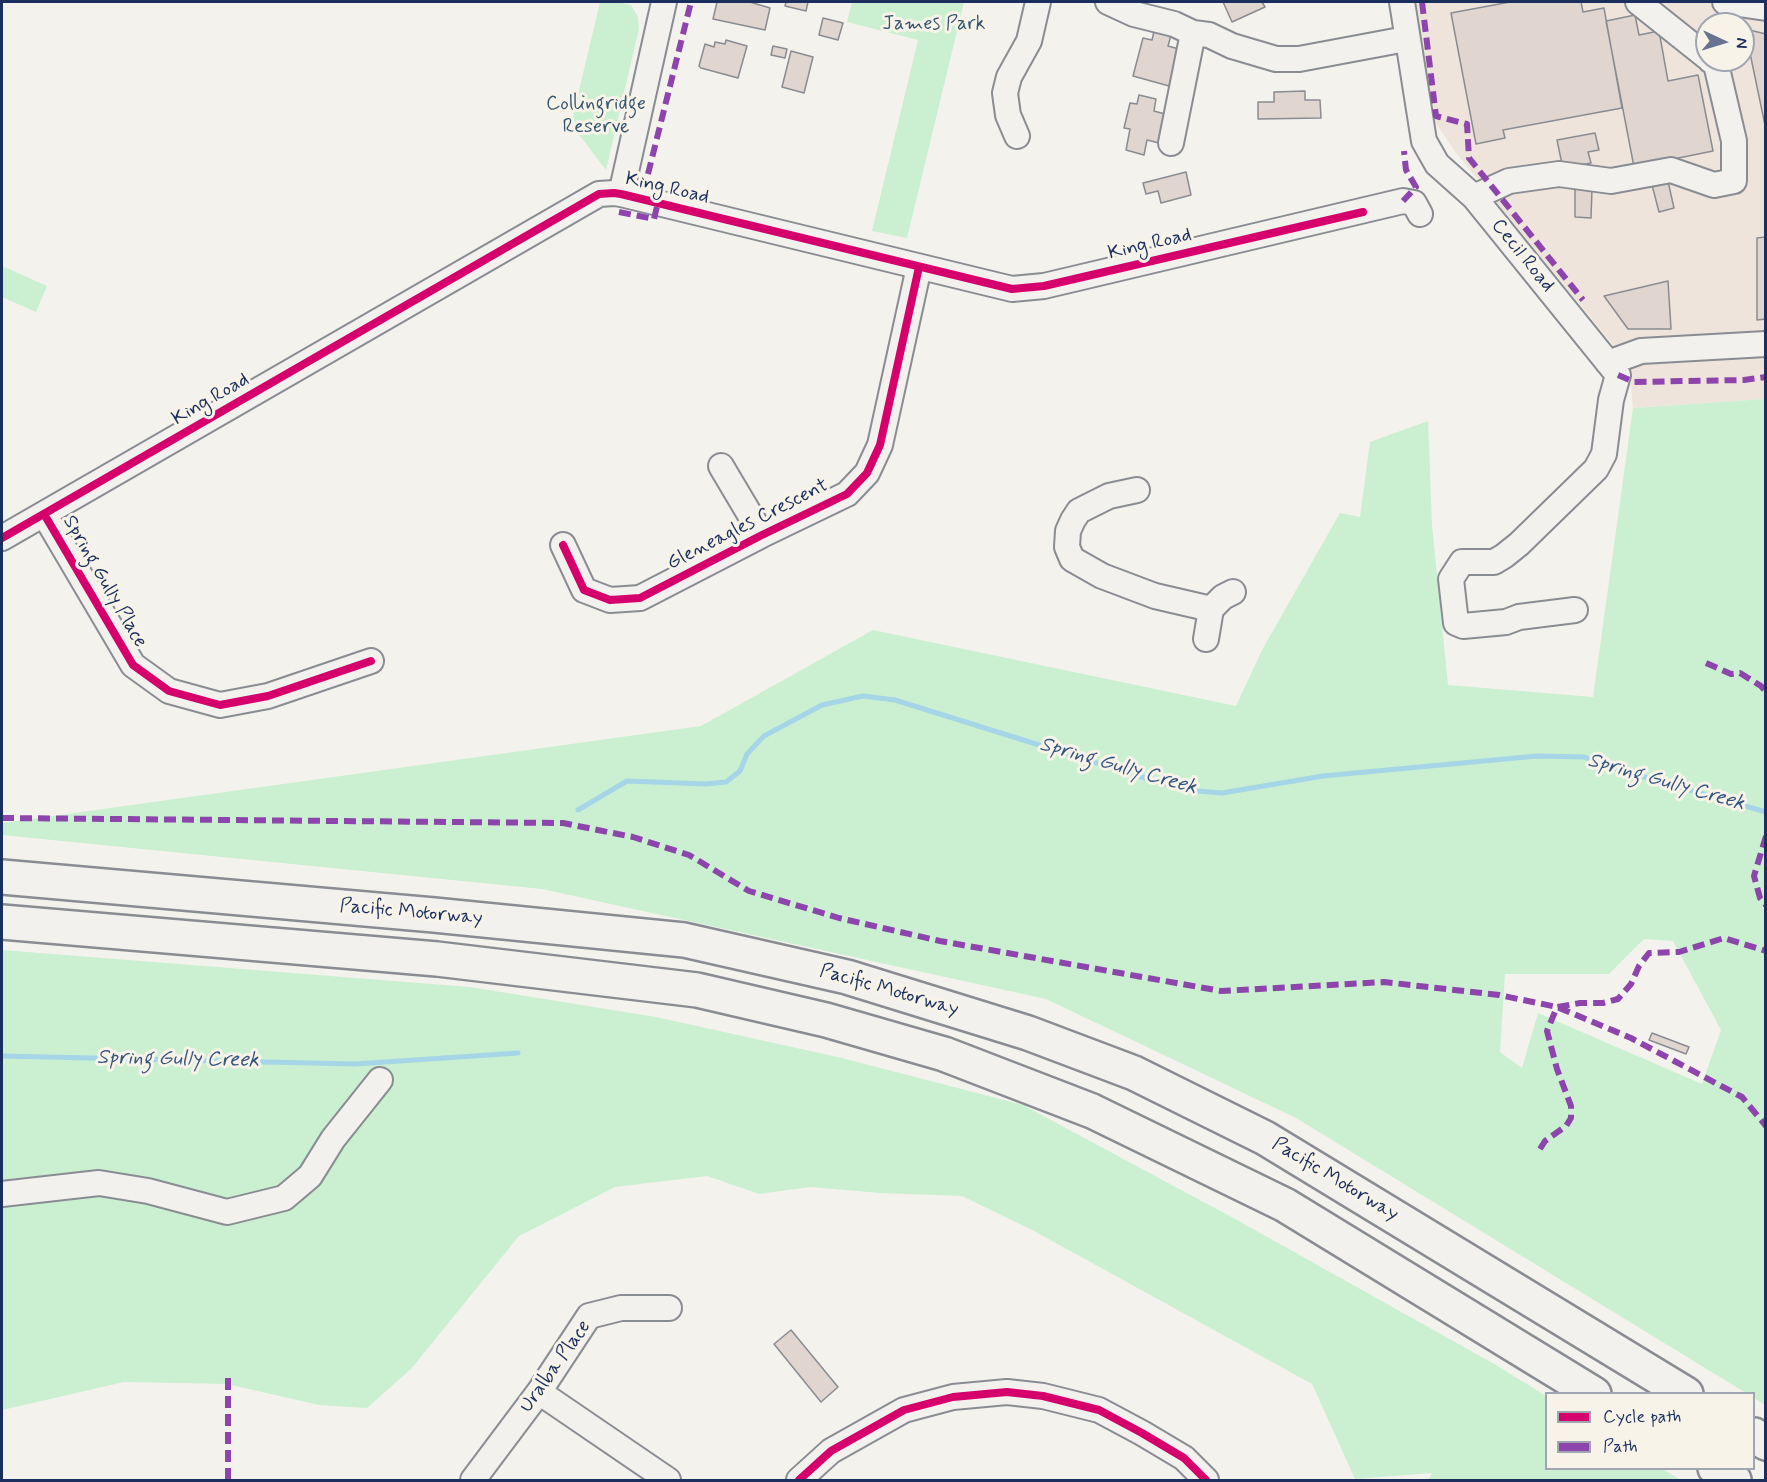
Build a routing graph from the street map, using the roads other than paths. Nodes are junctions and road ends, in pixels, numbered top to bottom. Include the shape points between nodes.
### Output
1 (664, 2) edge
2 (1038, 2) edge
3 (1108, 2) edge
4 (1402, 2) edge
5 (1638, 2) edge
6 (1725, 2) edge
7 (1766, 8) edge
8 (1193, 33) junction
9 (1406, 39) junction
10 (1695, 48) edge
11 (1718, 72) edge
12 (1017, 136) dead end
13 (1171, 142) dead end
14 (621, 194) junction
15 (1474, 197) junction
16 (1420, 214) dead end
17 (919, 267) junction
18 (1766, 344) edge
19 (1613, 369) junction
20 (721, 466) dead end
21 (1137, 490) dead end
22 (44, 514) junction
23 (762, 535) junction
24 (2, 538) edge
25 (563, 545) dead end
26 (1233, 592) dead end
27 (1211, 609) junction
28 (1575, 610) dead end
29 (1206, 639) dead end
30 (371, 661) dead end
31 (2, 877) edge
32 (2, 922) edge
33 (380, 1080) dead end
34 (2, 1194) edge
35 (669, 1308) dead end
36 (539, 1392) junction
37 (1591, 1392) edge
38 (1683, 1392) edge
39 (1718, 1470) edge
40 (473, 1480) edge
41 (668, 1480) edge
42 (799, 1480) edge
43 (1206, 1480) edge
44 (1734, 1480) edge

1 - 14 street
2 - 12 street via 1029,41 1005,93 1008,115
3 - 8 street
4 - 9 street
5 - 10 street
6 - 7 street
8 - 9 street via 1287,60
8 - 13 street
9 - 15 street, Cecil Road via 1424,141 1437,164
11 - 15 street via 1734,141 1734,181 1714,185 1671,170 1611,181 1558,174 1509,181
14 - 17 street, King Road
14 - 22 street, King Road via 594,196
15 - 19 street, Cecil Road
16 - 17 street, King Road via 1414,203 1403,201 1044,286 1012,289
17 - 23 street, Gleneagles Crescent via 880,445 867,473 847,494
18 - 19 street via 1641,351
19 - 28 street via 1604,454 1596,469 1504,556 1494,562 1462,562 1451,579 1456,623 1463,626
20 - 23 street
21 - 27 street via 1108,496 1079,511 1068,531 1067,547 1072,559 1102,576 1155,596
22 - 24 street, King Road
22 - 30 street, Spring Gully Place via 133,665 169,691 220,705 268,696
23 - 25 street, Gleneagles Crescent via 640,598 610,600 584,590
26 - 27 street
27 - 29 street
31 - 38 highway, Pacific Motorway via 684,940 858,980 1039,1037 1134,1073 1195,1103 1275,1144
32 - 37 highway via 437,959 697,990 826,1020 944,1054 1092,1111 1285,1205
33 - 34 street via 333,1138 310,1176 284,1198 227,1212 99,1182
35 - 36 street, Uralba Place via 621,1308 589,1316
36 - 40 street, Uralba Place
36 - 41 street
39 - 44 highway
42 - 43 street via 831,1451 904,1410 953,1397 1007,1392 1043,1395 1099,1410 1184,1458

